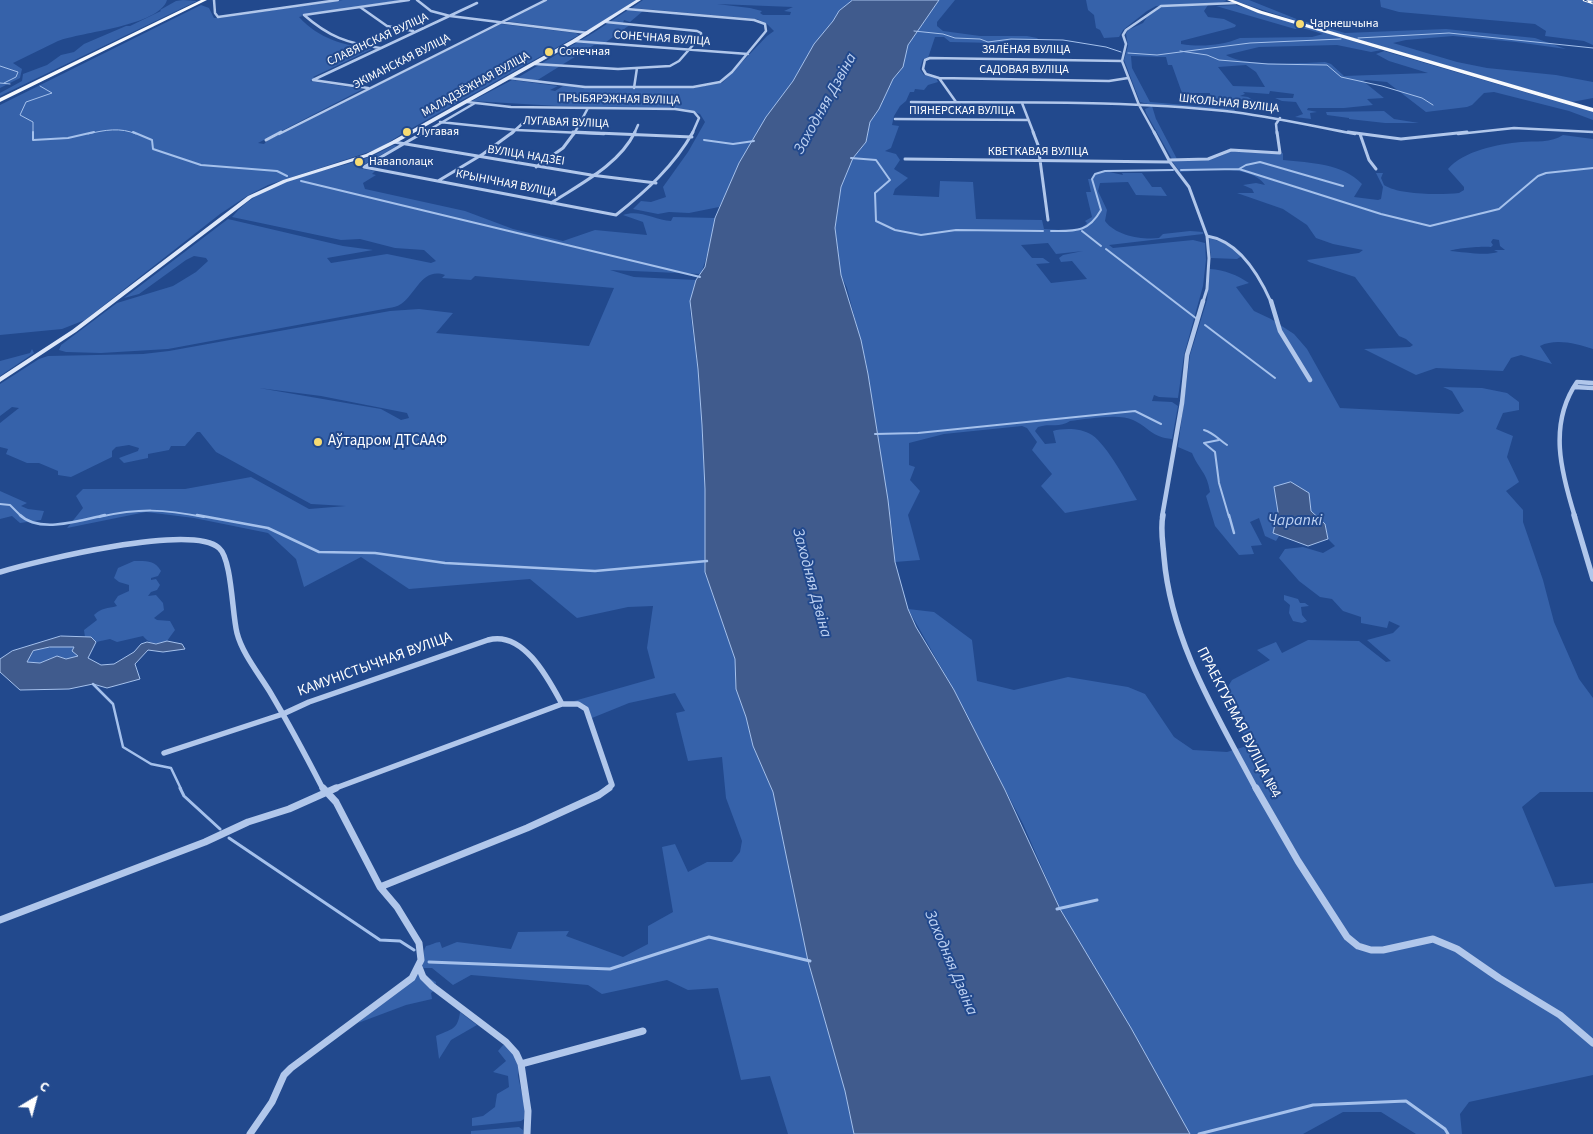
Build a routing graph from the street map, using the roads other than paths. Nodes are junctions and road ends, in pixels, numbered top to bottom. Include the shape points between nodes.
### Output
1 (205, 0) edge
2 (214, 0) edge
3 (304, 0) edge
4 (338, 0) edge
5 (409, 0) edge
6 (416, 0) edge
7 (546, 0) edge
8 (639, 0) edge
9 (1229, 0) edge
10 (477, 3) dead end
11 (1236, 3) junction
12 (308, 4) junction
13 (360, 7) junction
14 (627, 8) junction
15 (450, 16) junction
16 (606, 22) junction
17 (500, 23) junction
18 (414, 31) junction
19 (588, 33) junction
20 (574, 41) junction
21 (380, 48) junction
22 (689, 50) junction
23 (748, 54) junction
24 (1122, 61) junction
25 (535, 64) junction
26 (637, 68) junction
27 (509, 78) junction
28 (939, 78) junction
29 (1128, 78) junction
30 (1109, 81) junction
31 (1131, 85) junction
32 (369, 88) junction
33 (634, 88) junction
34 (0, 100) edge
35 (467, 102) junction
36 (911, 102) dead end
37 (956, 102) junction
38 (475, 103) junction
39 (1022, 103) junction
40 (1139, 105) junction
41 (588, 108) junction
42 (1593, 110) edge
43 (1280, 118) junction
44 (895, 120) dead end
45 (1028, 120) junction
46 (440, 122) junction
47 (524, 122) dead end
48 (638, 125) dead end
49 (516, 130) junction
50 (575, 132) junction
51 (1593, 132) edge
52 (635, 134) junction
53 (1360, 134) junction
54 (692, 137) junction
55 (266, 140) dead end
56 (394, 142) junction
57 (403, 144) junction
58 (478, 157) junction
59 (906, 159) dead end
60 (1041, 161) junction
61 (1170, 161) junction
62 (536, 166) junction
63 (1376, 169) dead end
64 (591, 175) junction
65 (438, 181) junction
66 (656, 183) junction
67 (551, 202) junction
68 (616, 215) joint
69 (1048, 220) dead end
70 (1207, 236) junction
71 (0, 380) edge
72 (1310, 380) dead end
73 (1593, 383) edge
74 (1575, 385) junction
75 (1593, 388) edge
76 (0, 572) edge
77 (1593, 579) edge
78 (562, 704) junction
79 (283, 714) junction
80 (164, 753) dead end
81 (326, 792) junction
82 (380, 887) junction
83 (0, 920) edge
84 (419, 967) junction
85 (643, 1031) dead end
86 (1593, 1044) edge
87 (521, 1064) junction
88 (250, 1134) edge
89 (527, 1134) edge

1 - 34 main road
2 - 12 street via 218,17
3 - 12 street
4 - 12 street
5 - 13 street
6 - 15 street via 431,11
7 - 17 street, ЭКІМАНСКАЯ ВУЛІЦА
8 - 14 main road, МАЛАДЗЁЖНАЯ ВУЛІЦА
9 - 11 main road
10 - 15 street, СЛАВЯНСКАЯ ВУЛІЦА
11 - 24 street, ПРАЕКТУЕМАЯ ВУЛІЦА №4 via 1158,7 1123,34 1126,44
11 - 42 main road
13 - 18 street via 387,26
13 - 21 street via 304,15 323,32 339,40
14 - 16 main road, МАЛАДЗЁЖНАЯ ВУЛІЦА
14 - 23 street via 763,23 766,31
15 - 17 street
15 - 18 street, СЛАВЯНСКАЯ ВУЛІЦА
16 - 19 main road, МАЛАДЗЁЖНАЯ ВУЛІЦА
16 - 22 street via 701,33
17 - 19 street
17 - 32 street, ЭКІМАНСКАЯ ВУЛІЦА
18 - 21 street, СЛАВЯНСКАЯ ВУЛІЦА
19 - 20 main road, МАЛАДЗЁЖНАЯ ВУЛІЦА
20 - 22 street, СОНЕЧНАЯ ВУЛІЦА
20 - 25 main road, МАЛАДЗЁЖНАЯ ВУЛІЦА
21 - 32 street, СЛАВЯНСКАЯ ВУЛІЦА via 313,80
22 - 23 street, СОНЕЧНАЯ ВУЛІЦА
22 - 26 street via 670,66
23 - 33 street via 720,82 693,87
24 - 28 street, ЗЯЛЁНАЯ ВУЛІЦА via 1069,58 925,60 923,68 926,74
24 - 29 street, ПРАЕКТУЕМАЯ ВУЛІЦА №4
25 - 26 street
25 - 27 main road, МАЛАДЗЁЖНАЯ ВУЛІЦА
26 - 33 street
27 - 33 street via 585,87
27 - 35 main road, МАЛАДЗЁЖНАЯ ВУЛІЦА
28 - 30 street, САДОВАЯ ВУЛІЦА
28 - 37 street via 942,87 952,93
29 - 30 street, САДОВАЯ ВУЛІЦА
29 - 31 street, ПРАЕКТУЕМАЯ ВУЛІЦА №4
30 - 31 street, САДОВАЯ ВУЛІЦА
31 - 40 street, ПРАЕКТУЕМАЯ ВУЛІЦА №4
32 - 55 street, ЭКІМАНСКАЯ ВУЛІЦА
35 - 38 street, ПРЫБЯРЭЖНАЯ ВУЛІЦА
35 - 56 main road, МАЛАДЗЁЖНАЯ ВУЛІЦА
36 - 37 street, ШКОЛЬНАЯ ВУЛІЦА
37 - 39 street, ШКОЛЬНАЯ ВУЛІЦА
38 - 41 street, ПРЫБЯРЭЖНАЯ ВУЛІЦА
38 - 46 street
39 - 40 street, ШКОЛЬНАЯ ВУЛІЦА
39 - 45 street
40 - 43 street, ШКОЛЬНАЯ ВУЛІЦА
40 - 61 street, ПРАЕКТУЕМАЯ ВУЛІЦА №4
41 - 50 street
41 - 54 street, ПРЫБЯРЭЖНАЯ ВУЛІЦА via 694,112 699,118
43 - 53 street, ШКОЛЬНАЯ ВУЛІЦА
43 - 61 street, КВЕТКАВАЯ ВУЛІЦА via 1276,124 1280,153 1236,149 1208,159
44 - 45 street, ПІЯНЕРСКАЯ ВУЛІЦА
45 - 60 street
46 - 49 street, ЛУГАВАЯ ВУЛІЦА
46 - 57 street
47 - 49 street
48 - 52 street
49 - 50 street, ЛУГАВАЯ ВУЛІЦА
49 - 58 street
50 - 52 street, ЛУГАВАЯ ВУЛІЦА
50 - 62 street via 563,148
51 - 53 street, ШКОЛЬНАЯ ВУЛІЦА via 1508,128 1399,139
52 - 54 street, ЛУГАВАЯ ВУЛІЦА
52 - 64 street via 618,155
53 - 63 street via 1369,160
54 - 66 street, ПРЫБЯРЭЖНАЯ ВУЛІЦА
56 - 57 street, ВУЛІЦА НАДЗЕІ
56 - 71 main road, МАЛАДЗЁЖНАЯ ВУЛІЦА via 368,155 272,186 239,203 82,326
57 - 58 street, ВУЛІЦА НАДЗЕІ
57 - 65 street, КРЫНІЧНАЯ ВУЛІЦА via 364,167
58 - 62 street, ВУЛІЦА НАДЗЕІ
58 - 65 street
59 - 60 street, КВЕТКАВАЯ ВУЛІЦА
60 - 61 street, КВЕТКАВАЯ ВУЛІЦА
60 - 69 street
61 - 70 street, ПРАЕКТУЕМАЯ ВУЛІЦА №4 via 1189,186
62 - 64 street, ВУЛІЦА НАДЗЕІ
64 - 66 street, ВУЛІЦА НАДЗЕІ
64 - 67 street
65 - 67 street, КРЫНІЧНАЯ ВУЛІЦА
66 - 68 street, ПРЫБЯРЭЖНАЯ ВУЛІЦА
67 - 68 street, КРЫНІЧНАЯ ВУЛІЦА
70 - 72 street via 1226,242 1243,256 1274,309 1278,329 1303,363
70 - 86 street, ПРАЕКТУЕМАЯ ВУЛІЦА №4 via 1207,290 1186,355 1182,403 1161,525 1166,582 1176,624 1196,674 1261,798 1347,937 1358,946 1371,950 1433,939 1457,949 1560,1015
73 - 74 street
74 - 75 street
74 - 77 street via 1560,420 1559,452 1564,481
76 - 79 street via 111,546 187,540 214,544 226,558 240,641
78 - 79 street, КАМУНІСТЫЧНАЯ ВУЛІЦА via 548,678 525,653 509,640 494,638
78 - 81 street
78 - 82 street via 578,704 586,709 612,782 610,788 527,828
79 - 80 street, КАМУНІСТЫЧНАЯ ВУЛІЦА
79 - 81 street
81 - 82 street via 336,802
81 - 83 street via 179,853
82 - 84 street via 397,907 419,943
84 - 87 street via 432,986 506,1042
84 - 88 street via 412,978 291,1068
85 - 87 street
87 - 89 street via 528,1111

